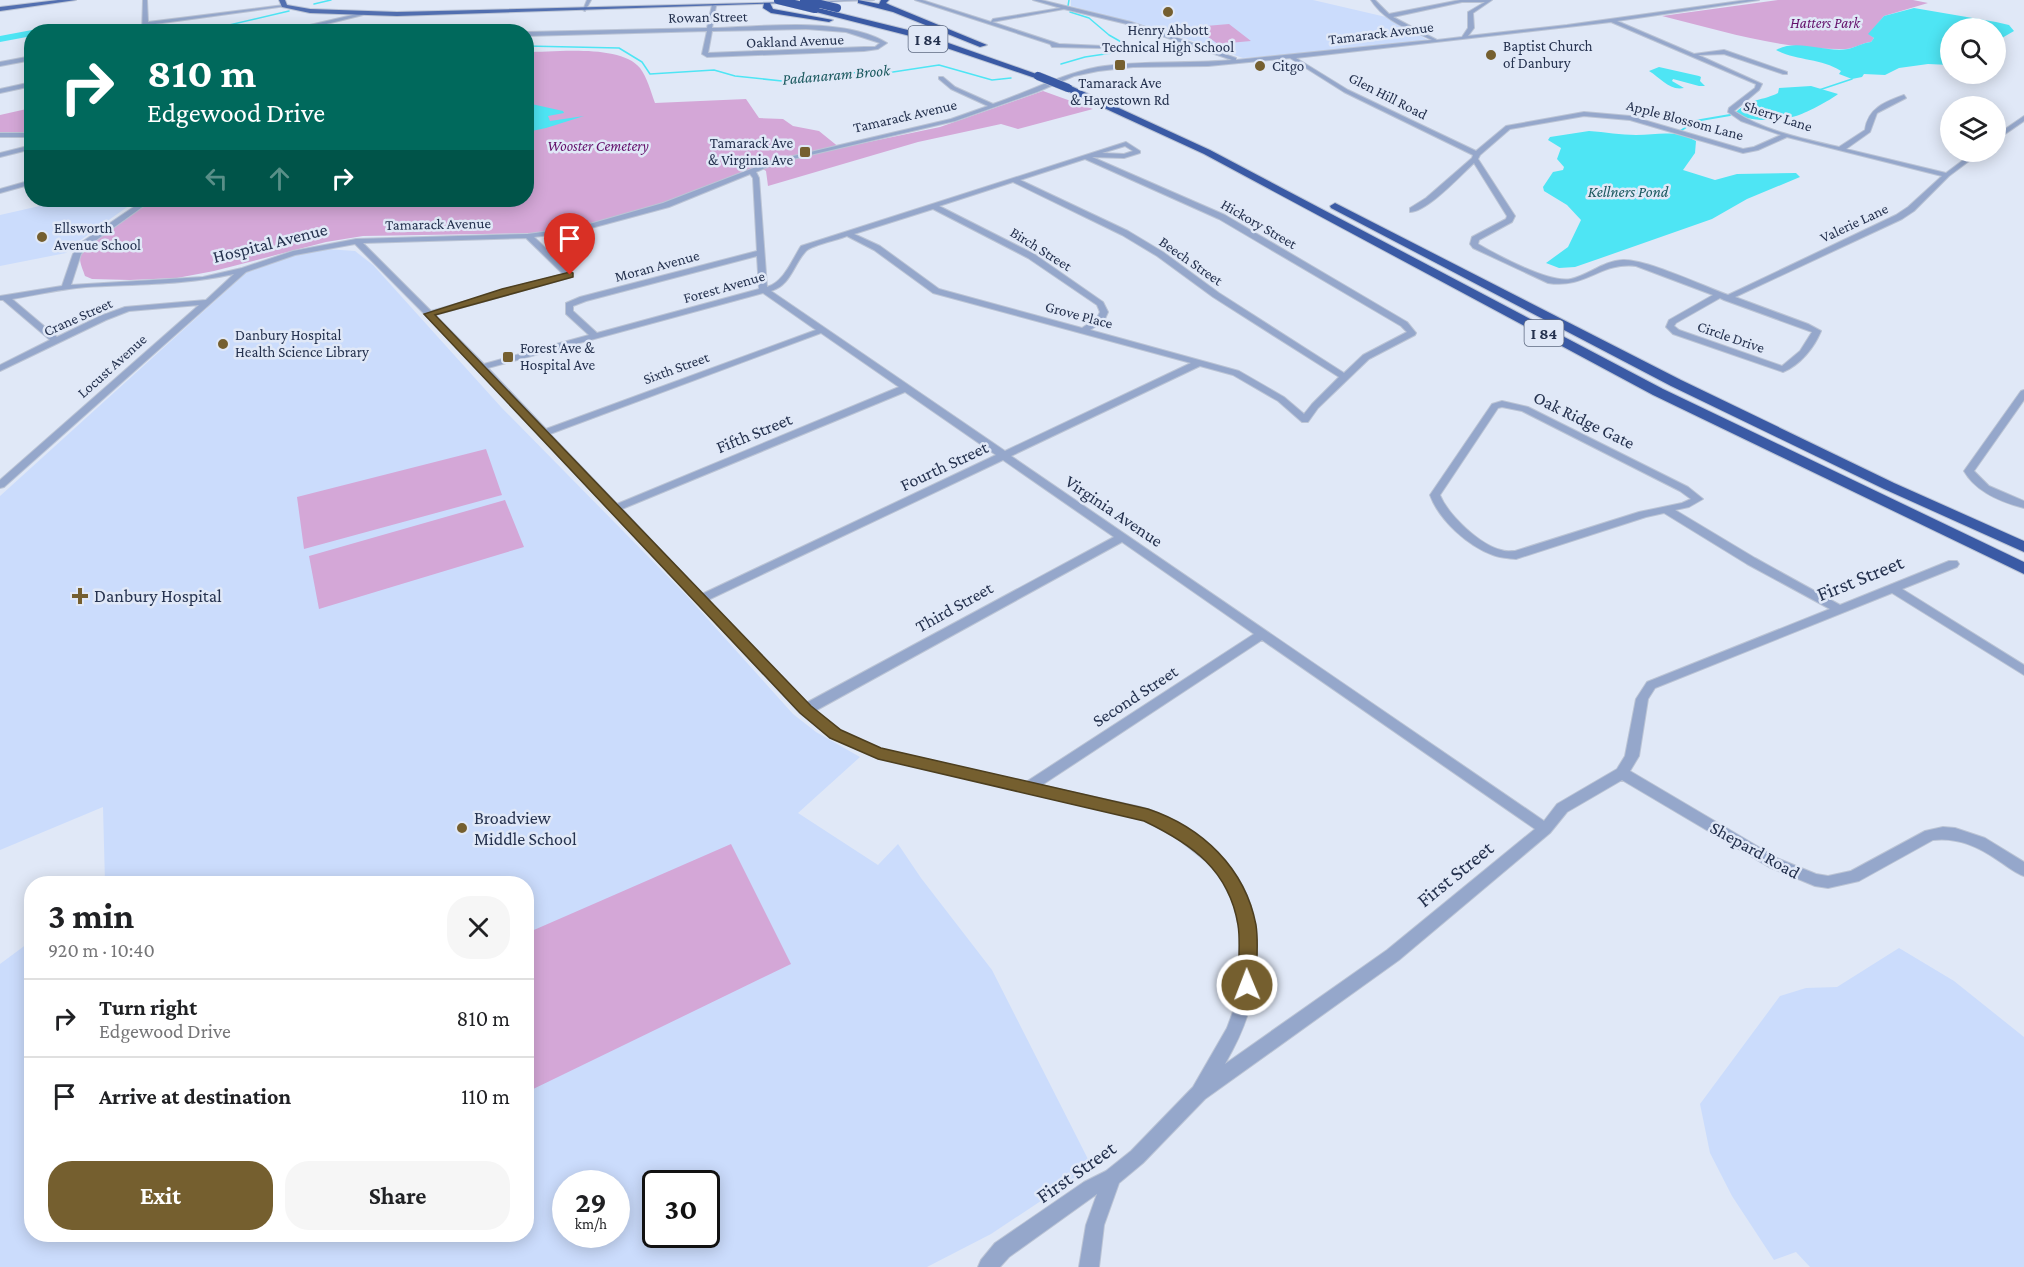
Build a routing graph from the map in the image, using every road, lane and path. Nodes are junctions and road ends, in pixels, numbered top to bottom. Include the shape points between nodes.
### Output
1 (73, 0) edge
2 (145, 0) edge
3 (589, 0) edge
4 (777, 0) edge
5 (803, 0) edge
6 (871, 0) edge
7 (885, 0) edge
8 (917, 0) edge
9 (1035, 0) edge
10 (1373, 0) edge
11 (1491, 0) edge
12 (1757, 0) edge
13 (858, 1) edge
14 (42, 2) edge
15 (285, 5) edge
16 (767, 5) junction
17 (714, 6) junction
18 (1067, 8) junction
19 (0, 9) edge
20 (585, 10) junction
21 (898, 12) junction
22 (361, 14) junction
23 (1389, 16) junction
24 (1611, 21) junction
25 (989, 22) junction
26 (144, 24) joint
27 (316, 24) edge
28 (709, 30) junction
29 (534, 34) edge
30 (1465, 37) junction
31 (1435, 40) junction
32 (883, 45) joint
33 (1042, 45) dead end
34 (1058, 45) junction
35 (1100, 45) dead end
36 (992, 48) dead end
37 (977, 54) junction
38 (1695, 55) junction
39 (1290, 56) junction
40 (1020, 59) dead end
41 (24, 60) edge
42 (1241, 61) junction
43 (0, 64) edge
44 (1038, 72) junction
45 (1785, 73) dead end
46 (941, 78) dead end
47 (1074, 85) junction
48 (24, 86) edge
49 (0, 91) edge
50 (1904, 97) dead end
51 (993, 106) junction
52 (2024, 118) edge
53 (2006, 131) edge
54 (0, 135) edge
55 (24, 135) edge
56 (1786, 135) junction
57 (1841, 148) junction
58 (24, 149) edge
59 (0, 155) edge
60 (1088, 156) junction
61 (1476, 156) junction
62 (1965, 162) edge
63 (752, 171) junction
64 (1947, 175) junction
65 (1014, 180) junction
66 (24, 184) edge
67 (0, 191) edge
68 (933, 206) junction
69 (138, 207) edge
70 (1413, 210) dead end
71 (848, 234) junction
72 (528, 236) junction
73 (356, 241) junction
74 (760, 253) junction
75 (244, 270) junction
76 (66, 287) junction
77 (763, 289) junction
78 (1723, 297) junction
79 (3, 298) edge
80 (206, 302) junction
81 (429, 314) junction
82 (1670, 327) joint
83 (1085, 330) junction
84 (820, 331) junction
85 (596, 337) junction
86 (56, 341) junction
87 (1201, 362) junction
88 (482, 367) junction
89 (0, 368) edge
90 (1345, 377) junction
91 (906, 388) junction
92 (2024, 393) edge
93 (543, 433) junction
94 (1003, 457) junction
95 (0, 485) edge
96 (2024, 505) edge
97 (615, 508) junction
98 (1667, 510) junction
99 (1121, 538) junction
100 (2024, 547) edge
101 (1953, 564) dead end
102 (2024, 568) edge
103 (1894, 589) junction
104 (701, 599) junction
105 (1841, 610) junction
106 (1262, 634) junction
107 (2024, 671) edge
108 (805, 710) junction
109 (1622, 773) junction
110 (1029, 788) junction
111 (1545, 829) junction
112 (2024, 870) edge
113 (1199, 1093) junction
114 (1112, 1177) junction
115 (988, 1267) edge
116 (1089, 1267) edge

1 - 14 main road
2 - 26 street
3 - 20 street
4 - 37 highway, I 84, bridge
5 - 44 highway, I 84, bridge via 949,38
6 - 13 main road
7 - 21 highway via 882,3
8 - 25 street
9 - 18 street
10 - 23 street
11 - 23 street via 1462,1
11 - 30 street via 1470,12 1471,28
12 - 24 street, Tamarack Avenue
13 - 16 main road
13 - 21 highway
14 - 19 main road
15 - 22 main road
15 - 26 street
16 - 17 main road
16 - 37 highway via 771,11 881,28
17 - 20 main road
17 - 28 street
18 - 25 street
18 - 42 street via 1150,30
20 - 22 main road
21 - 36 highway
22 - 27 street
23 - 31 street
24 - 30 street, Tamarack Avenue
24 - 38 street, Sherry Lane
25 - 34 street
28 - 29 street, Rowan Street
28 - 32 street, Rowan Street via 832,27 878,40
28 - 32 street, Oakland Avenue via 707,55 852,50
30 - 31 street, Tamarack Avenue
31 - 39 street, Tamarack Avenue
33 - 34 street
34 - 35 street
37 - 44 highway, I 84
38 - 45 street via 1724,52
38 - 56 street, Sherry Lane via 1758,82 1757,89 1731,112 1744,121
39 - 42 street, Tamarack Avenue
39 - 61 street, Glen Hill Road via 1346,91
40 - 44 highway
41 - 43 street
42 - 51 street, Tamarack Avenue via 1098,69
44 - 47 highway, I 84, bridge
44 - 47 highway, I 84 via 1050,72
46 - 51 street via 953,88
47 - 100 highway, I 84 via 1202,137 1676,383
47 - 102 highway, I 84 via 1668,396
48 - 49 street
50 - 57 street via 1874,112 1868,118 1868,130
51 - 63 street, Tamarack Avenue via 939,124 792,156
52 - 53 street
54 - 55 street
56 - 57 street, Sherry Lane
56 - 61 street, Apple Blossom Lane via 1743,151 1638,119 1584,114 1508,127
57 - 64 street, Sherry Lane
58 - 59 street
60 - 60 street, Forest Avenue via 1124,156 1138,152 1126,144
60 - 65 street, Forest Avenue
60 - 90 street, Hickory Street via 1222,217 1410,329 1412,333 1407,337 1366,357
61 - 70 street, Apple Blossom Lane
61 - 78 street via 1511,216 1475,239 1476,246 1559,285 1575,283 1613,263 1627,262
62 - 64 street, Valerie Lane
63 - 72 street, Tamarack Avenue via 633,216
63 - 74 street via 756,178
64 - 78 street, Valerie Lane via 1899,217
65 - 68 street, Forest Avenue
65 - 90 street, Beech Street via 1125,233
66 - 67 street
68 - 71 street, Forest Avenue
68 - 83 street, Birch Street via 1031,256 1100,304 1104,312 1101,319
69 - 76 street via 85,244 77,254
71 - 77 street, Forest Avenue via 804,248 785,278 776,287
71 - 83 street, Grove Place via 877,248 936,291
72 - 73 street, Tamarack Avenue
72 - 81 street via 570,275
73 - 75 street, Hospital Avenue via 293,253
73 - 81 street, Hospital Avenue
74 - 77 street
74 - 85 street, Moran Avenue via 569,305 569,312
75 - 76 street, Hospital Avenue via 172,282
75 - 80 street, Locust Avenue
76 - 79 street, Hospital Avenue
77 - 84 street, Virginia Avenue
77 - 85 street, Forest Avenue
78 - 82 street, Valerie Lane via 1672,322
78 - 82 street, Circle Drive via 1817,331 1814,340 1783,369
79 - 86 street
80 - 86 street, Crane Street via 128,309
80 - 95 street, Locust Avenue
81 - 88 street, Hospital Avenue
83 - 87 street, Grove Place
84 - 91 street, Virginia Avenue
84 - 93 street, Sixth Street
85 - 88 street, Forest Avenue
86 - 89 street, Crane Street
87 - 90 street, Grove Place via 1259,385 1305,420
87 - 94 street, Fourth Street
88 - 93 street, Hospital Avenue
91 - 94 street, Virginia Avenue
91 - 97 street, Fifth Street
92 - 96 street via 1970,471 1973,480
93 - 97 street, Hospital Avenue
94 - 99 street, Virginia Avenue
94 - 104 street, Fourth Street
97 - 104 street, Hospital Avenue
98 - 98 street, Oak Ridge Gate via 1643,514 1516,555 1499,554 1450,519 1440,509 1435,495 1495,406 1502,404 1525,409 1698,499
98 - 105 street
99 - 106 street, Virginia Avenue
99 - 108 street, Third Street
101 - 103 street, First Street
103 - 105 street, First Street
103 - 107 street
104 - 108 street, Hospital Avenue
105 - 109 street, First Street via 1651,685 1642,699 1632,756
106 - 110 street, Second Street
106 - 111 street, Virginia Avenue
108 - 110 street, Hospital Avenue via 836,734 878,753
109 - 111 street, First Street via 1562,808
109 - 112 street, Shepard Road via 1774,863 1815,880 1854,877 1930,835 1943,832 1977,841
110 - 113 street, Hospital Avenue via 1148,815 1204,848 1227,871 1248,928 1247,985 1237,1023
111 - 113 street, First Street via 1393,955
113 - 114 street, First Street
114 - 115 street, First Street via 1002,1250
114 - 116 street via 1095,1225

